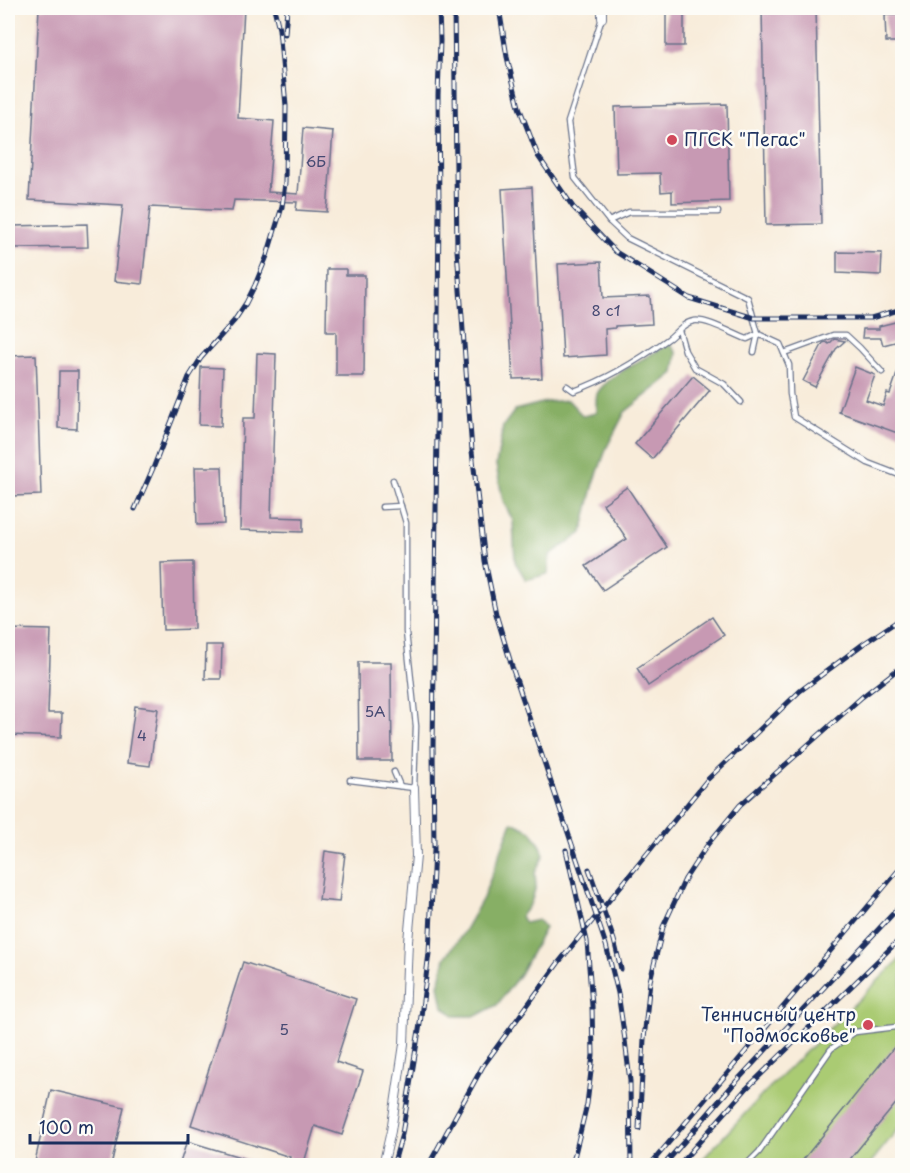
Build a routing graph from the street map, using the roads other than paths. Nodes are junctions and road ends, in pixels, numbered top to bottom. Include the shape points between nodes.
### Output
1 (602, 8) edge
2 (602, 18) joint
3 (718, 212) dead end
4 (609, 221) junction
5 (679, 330) junction
6 (758, 334) junction
7 (754, 352) dead end
8 (784, 353) junction
9 (882, 372) dead end
10 (567, 386) dead end
11 (741, 402) dead end
12 (903, 476) edge
13 (393, 480) dead end
14 (401, 506) junction
15 (382, 507) dead end
16 (394, 772) dead end
17 (350, 780) dead end
18 (400, 786) junction
19 (414, 788) junction
20 (896, 1027) dead end
21 (383, 1166) edge
22 (745, 1166) edge

1 - 2 street
2 - 4 lane via 568,122 575,178
3 - 4 lane via 629,212
4 - 6 lane via 627,238 748,298
5 - 6 lane via 697,320 747,339
5 - 10 lane via 599,382 574,391
5 - 11 lane via 695,368 724,384
6 - 7 lane
6 - 8 lane via 780,344
8 - 9 lane via 833,335 846,335
8 - 12 lane via 789,365 794,417 868,463
13 - 14 lane
14 - 15 lane
14 - 19 lane via 406,523 406,632 416,726
16 - 18 lane
17 - 18 lane
18 - 19 lane
19 - 21 street via 416,856 404,1044
20 - 22 lane via 855,1032 831,1049

